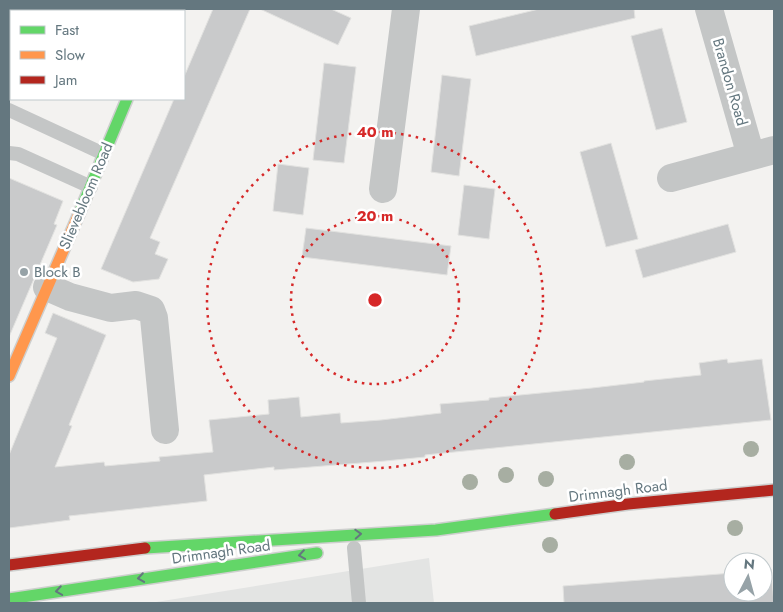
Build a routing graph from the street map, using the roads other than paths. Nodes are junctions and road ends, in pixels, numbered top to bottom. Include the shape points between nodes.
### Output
1 (406, 9) edge
2 (709, 9) edge
3 (127, 100) edge
4 (9, 110) edge
5 (9, 153) edge
6 (762, 153) edge
7 (104, 154) junction
8 (671, 178) dead end
9 (91, 187) junction
10 (383, 189) dead end
11 (47, 287) junction
12 (9, 334) edge
13 (23, 342) junction
14 (9, 376) edge
15 (165, 430) dead end
16 (774, 490) edge
17 (436, 530) junction
18 (349, 549) joint
19 (324, 552) dead end
20 (9, 565) edge
21 (9, 599) edge
22 (359, 603) edge

1 - 10 street
2 - 6 street, Brandon Road
3 - 7 main road, Slievebloom Road
4 - 7 lane
5 - 9 lane via 18,154
6 - 8 street, Brandon Road
7 - 9 main road, Slievebloom Road
9 - 11 main road, Slievebloom Road
11 - 13 main road, Slievebloom Road
11 - 15 street via 110,308 136,305 152,310
12 - 13 lane
13 - 14 main road, Slievebloom Road
16 - 17 main road, Drimnagh Road via 628,504
17 - 18 main road, Drimnagh Road
20 -> 17 main road, Drimnagh Road via 164,546
18 - 22 lane
19 -> 21 main road, Drimnagh Road

